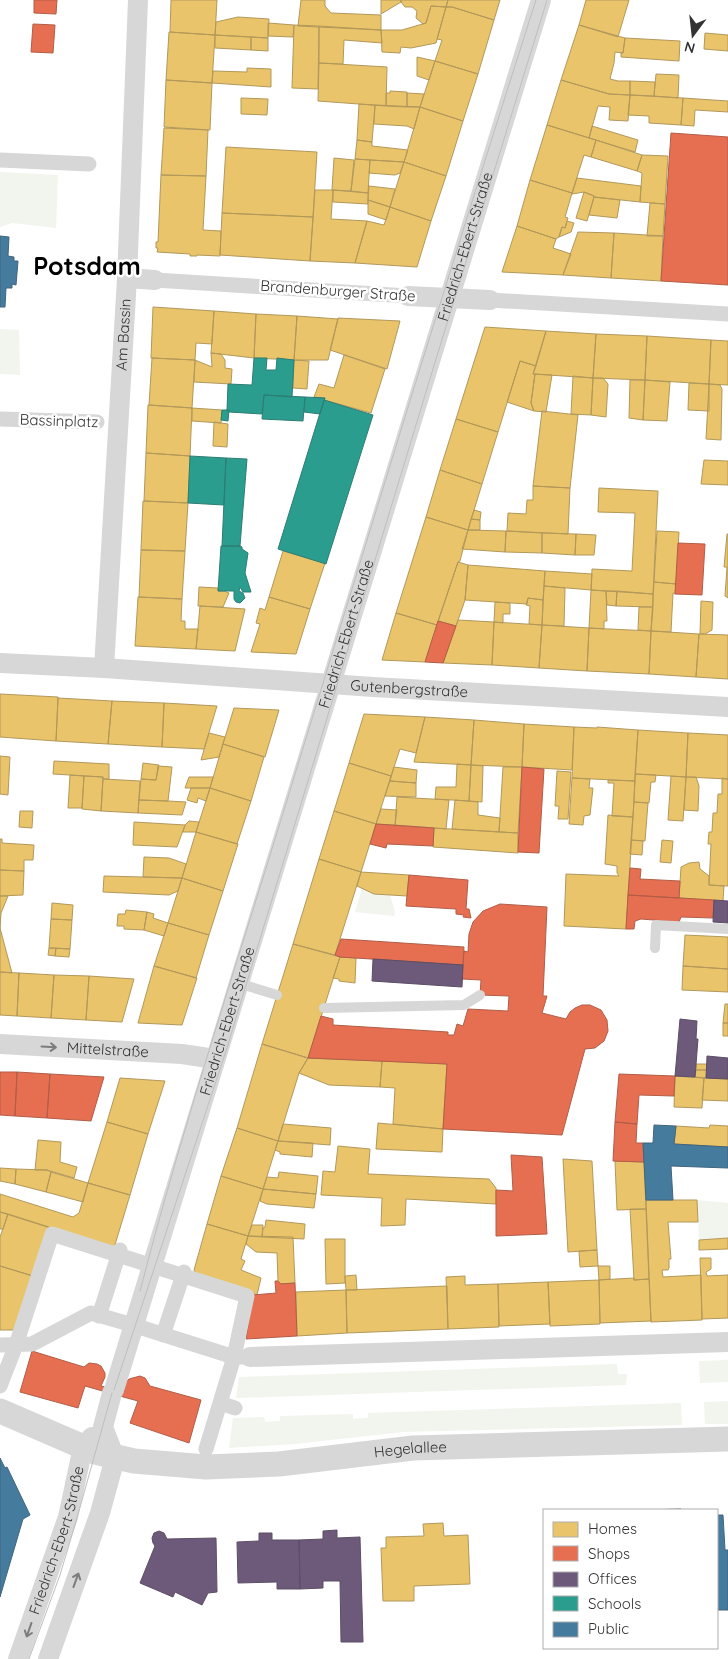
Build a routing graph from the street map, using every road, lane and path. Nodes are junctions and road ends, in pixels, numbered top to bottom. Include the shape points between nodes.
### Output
1 (138, 0) edge
2 (541, 0) edge
3 (0, 160) edge
4 (89, 164) dead end
5 (127, 278) junction
6 (155, 280) joint
7 (408, 296) joint
8 (449, 298) junction
9 (490, 300) joint
10 (728, 314) edge
11 (0, 418) edge
12 (97, 422) joint
13 (119, 423) junction
14 (0, 663) edge
15 (104, 668) junction
16 (330, 684) junction
17 (728, 708) edge
18 (728, 929) edge
19 (655, 948) dead end
20 (238, 983) junction
21 (277, 995) dead end
22 (480, 995) dead end
23 (324, 1008) dead end
24 (0, 1044) edge
25 (215, 1059) junction
26 (119, 1253) junction
27 (151, 1266) junction
28 (183, 1274) junction
29 (99, 1316) junction
30 (133, 1325) junction
31 (164, 1335) junction
32 (728, 1342) edge
33 (16, 1344) junction
34 (0, 1345) edge
35 (241, 1351) junction
36 (0, 1386) edge
37 (220, 1404) junction
38 (234, 1408) dead end
39 (0, 1411) edge
40 (103, 1427) junction
41 (728, 1439) edge
42 (206, 1449) dead end
43 (98, 1452) junction
44 (18, 1659) edge
45 (48, 1659) edge

1 - 5 street, Am Bassin
2 - 8 street, Friedrich-Ebert-Straße
3 - 4 street
5 - 6 street, Brandenburger Straße
5 - 13 street, Am Bassin
6 - 7 street, Brandenburger Straße
7 - 8 street, Brandenburger Straße
8 - 9 street, Brandenburger Straße
8 - 16 street, Friedrich-Ebert-Straße
9 - 10 street, Brandenburger Straße
11 - 12 street, Bassinplatz
12 - 13 lane, Bassinplatz
13 - 15 street, Am Bassin
14 - 15 street, Gutenbergstraße
15 - 16 street, Gutenbergstraße
16 - 17 street, Gutenbergstraße
16 - 20 street, Friedrich-Ebert-Straße
18 - 19 lane via 656,925
20 - 21 lane
20 - 25 street, Friedrich-Ebert-Straße
22 - 23 lane via 464,1005
24 -> 25 street, Mittelstraße via 182,1054
25 - 27 street, Friedrich-Ebert-Straße
26 - 27 street
26 - 29 street
26 - 33 street via 52,1234
27 - 28 street
27 - 30 street, Friedrich-Ebert-Straße
28 - 31 street
28 - 35 street via 247,1296
29 - 30 street
29 - 33 street via 91,1313 32,1344
30 - 31 street
30 - 40 street, Friedrich-Ebert-Straße
31 - 35 street
32 - 35 street
33 - 34 street
33 - 36 street
35 - 37 street
37 - 38 street
37 - 42 street
39 - 43 street, Hegelallee
40 - 43 street, Friedrich-Ebert-Straße
40 - 43 street
41 - 43 street, Hegelallee via 413,1448 279,1464 206,1467 134,1461
43 -> 44 street, Friedrich-Ebert-Straße via 68,1517
45 -> 43 street, Friedrich-Ebert-Straße via 100,1513

